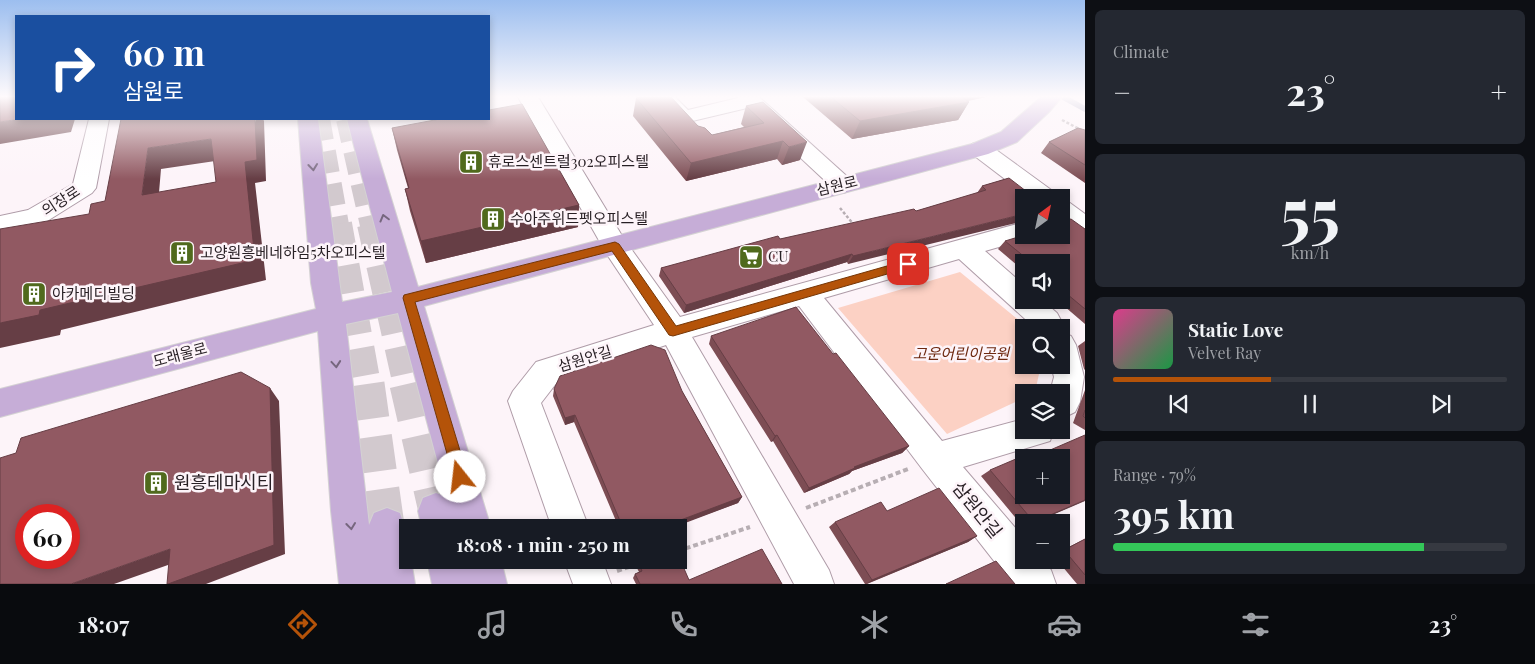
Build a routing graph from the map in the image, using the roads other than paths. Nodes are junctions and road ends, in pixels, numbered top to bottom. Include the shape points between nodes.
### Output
1 (98, 124) edge
2 (309, 124) edge
3 (358, 124) edge
4 (544, 124) edge
5 (773, 124) edge
6 (1028, 124) edge
7 (980, 149) junction
8 (1034, 189) edge
9 (842, 196) junction
10 (0, 225) edge
11 (1015, 234) edge
12 (615, 246) junction
13 (964, 248) junction
14 (805, 294) junction
15 (408, 298) junction
16 (346, 312) junction
17 (1045, 319) edge
18 (673, 331) junction
19 (0, 403) edge
20 (1015, 436) edge
21 (935, 459) junction
22 (471, 519) edge
23 (568, 519) edge
24 (387, 526) tunnel mouth
25 (448, 569) edge
26 (484, 569) edge
27 (358, 584) edge
28 (396, 584) edge
29 (451, 584) edge
30 (488, 584) edge
31 (815, 584) edge
32 (1037, 584) edge

1 - 10 street, 의장로 via 84,188 36,217
2 -> 16 main road via 325,283
15 -> 3 main road
4 - 12 street
5 - 9 street
6 - 7 main road, 삼원로 via 1009,137
7 - 8 street
7 - 9 main road, 삼원로
9 - 12 main road, 삼원로
11 - 13 street, 삼원안길
12 - 15 main road, 삼원로
12 - 18 street
13 - 14 street, 삼원안길
13 - 17 street
14 - 18 street, 삼원안길
14 - 21 street, 삼원안길
15 - 16 main road, 삼원로
15 - 22 main road
16 - 19 main road, 도래울로
16 -> 27 main road via 349,511
18 - 23 street, 삼원안길 via 547,370 524,401
18 - 31 street
20 - 21 street
21 - 32 street, 삼원안길
24 - 28 main road
25 - 29 main road
26 - 30 main road

